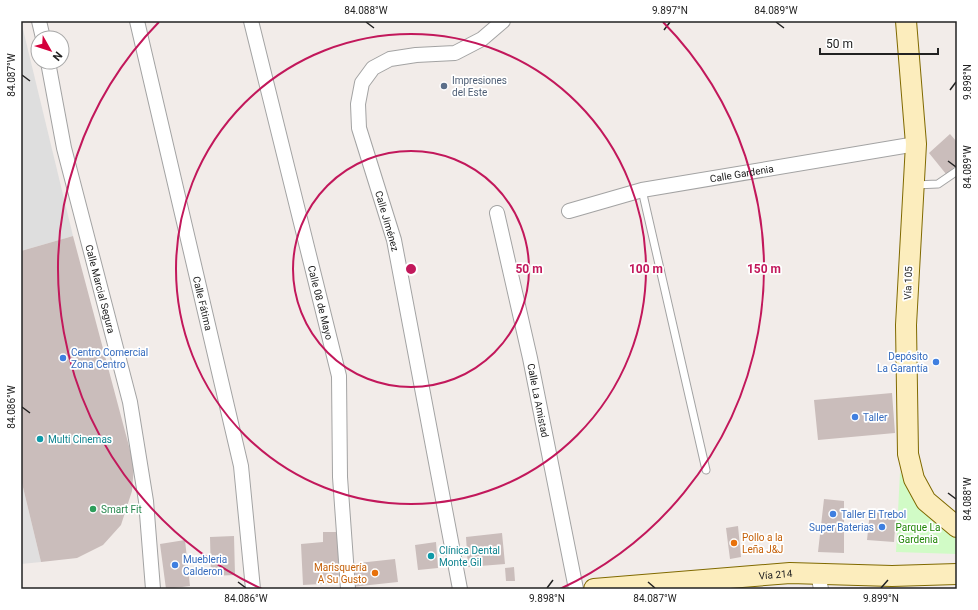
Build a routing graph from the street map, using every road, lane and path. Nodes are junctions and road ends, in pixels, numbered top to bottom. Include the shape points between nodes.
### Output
1 (137, 21) edge
2 (252, 21) edge
3 (503, 21) edge
4 (906, 21) edge
5 (49, 70) edge
6 (916, 144) junction
7 (957, 171) edge
8 (914, 186) junction
9 (642, 190) junction
10 (569, 211) dead end
11 (497, 212) dead end
12 (706, 470) dead end
13 (957, 527) edge
14 (957, 574) edge
15 (820, 582) edge
16 (153, 589) edge
17 (254, 589) edge
18 (348, 589) edge
19 (460, 589) edge
20 (576, 589) edge
21 (594, 589) edge

1 - 17 street, Calle Fátima via 241,466
2 - 18 street, Calle 08 de Mayo via 339,376 340,477
3 - 19 street, Calle Jiménez via 482,40 455,53 416,55 390,60 373,68 362,83 358,104 359,128 394,240
4 - 6 main road, Vía 105
5 - 16 street, Calle Marcial Segura via 64,148 130,402 146,501
6 - 8 main road, Vía 105
6 - 9 street, Calle Gardenia
7 - 8 lane via 938,184
8 - 13 main road, Vía 105 via 906,325 908,454 914,480 926,501
9 - 10 street, Calle Gardenia
9 - 12 lane
11 - 20 street, Calle La Amistad
14 - 15 main road, Vía 214
15 - 21 main road, Vía 214 via 790,574

